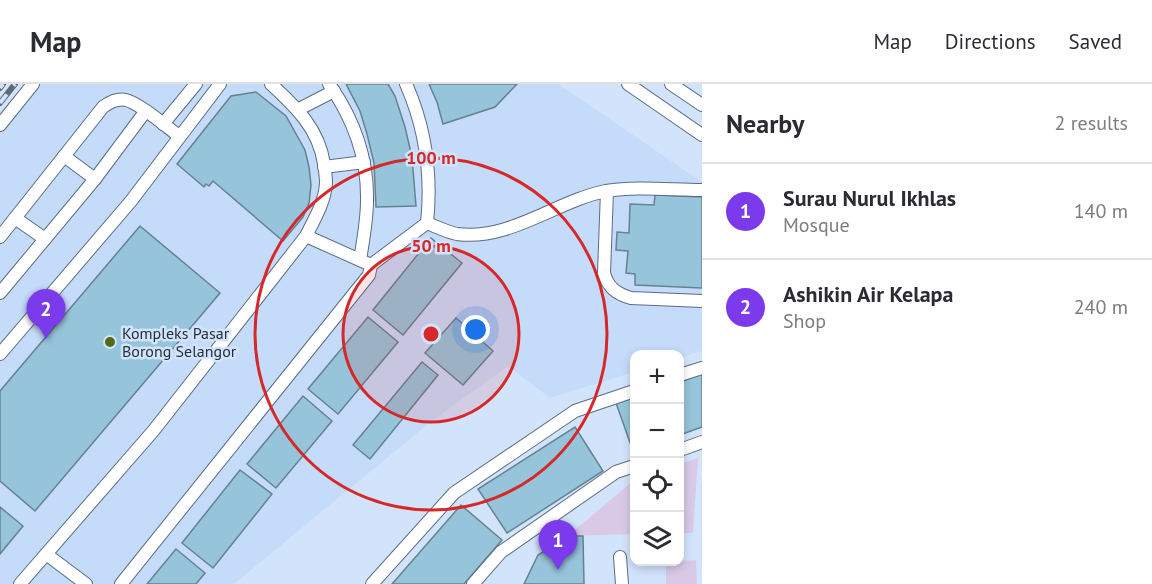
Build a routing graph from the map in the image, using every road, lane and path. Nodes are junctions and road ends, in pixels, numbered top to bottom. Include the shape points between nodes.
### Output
1 (33, 84) edge
2 (196, 84) edge
3 (220, 84) edge
4 (271, 84) edge
5 (406, 84) edge
6 (628, 84) edge
7 (671, 84) edge
8 (332, 88) edge
9 (702, 105) edge
10 (298, 109) junction
11 (146, 112) junction
12 (163, 124) junction
13 (0, 125) edge
14 (702, 135) edge
15 (179, 136) junction
16 (64, 156) junction
17 (364, 162) junction
18 (324, 167) junction
19 (95, 179) junction
20 (702, 190) edge
21 (607, 191) junction
22 (15, 218) junction
23 (427, 223) junction
24 (306, 236) junction
25 (0, 237) edge
26 (45, 239) junction
27 (365, 263) junction
28 (0, 293) edge
29 (702, 302) edge
30 (0, 354) edge
31 (702, 368) edge
32 (684, 374) edge
33 (630, 392) edge
34 (702, 442) edge
35 (684, 449) edge
36 (630, 467) edge
37 (46, 554) junction
38 (620, 557) dead end
39 (20, 584) edge
40 (86, 584) edge
41 (121, 584) edge
42 (372, 584) edge
43 (473, 584) edge
44 (621, 584) edge

1 - 13 street
2 - 12 street
3 - 15 street
4 - 10 street
5 - 23 street via 424,138 430,196
6 - 14 street
7 - 9 street
8 - 10 street
8 - 17 street via 345,108
10 - 18 street via 311,125
11 - 12 street
11 - 16 street via 128,100 110,102
11 - 19 street
12 - 15 street
15 - 30 street via 130,201
16 - 19 street
16 - 22 street
17 - 18 street
17 - 27 street
18 - 24 street via 326,183
19 - 26 street
20 - 21 street
21 - 23 street via 493,231 456,234
21 - 29 street via 604,273 613,290 631,298
22 - 25 street
22 - 26 street
23 - 27 street
24 - 27 street
24 - 37 street via 154,430
26 - 28 street
27 - 41 street via 369,275
31 - 32 street
33 - 42 street via 575,411 454,493
34 - 35 street
36 - 43 street via 616,472 501,552
37 - 39 street
37 - 40 street
38 - 44 street

